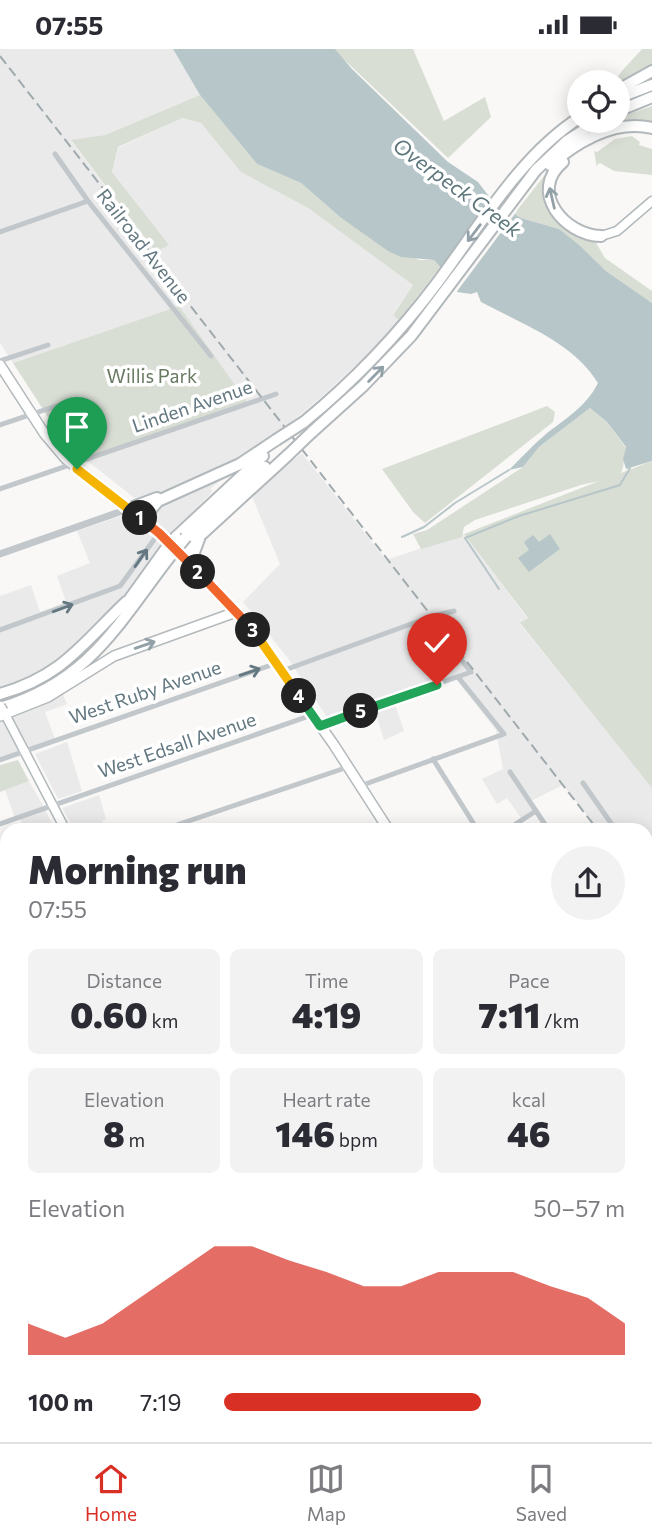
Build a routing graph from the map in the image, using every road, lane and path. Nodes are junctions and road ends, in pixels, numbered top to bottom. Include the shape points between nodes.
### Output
1 (652, 71) edge
2 (630, 83) edge
3 (652, 85) edge
4 (630, 93) edge
5 (652, 97) edge
6 (630, 105) edge
7 (567, 126) edge
8 (630, 127) edge
9 (652, 128) edge
10 (581, 133) edge
11 (603, 133) edge
12 (614, 133) edge
13 (55, 154) dead end
14 (517, 190) junction
15 (88, 201) junction
16 (652, 201) edge
17 (0, 232) edge
18 (601, 236) joint
19 (48, 345) dead end
20 (211, 356) dead end
21 (0, 363) edge
22 (276, 394) dead end
23 (71, 401) dead end
24 (32, 414) junction
25 (0, 425) edge
26 (282, 448) junction
27 (72, 464) junction
28 (190, 488) junction
29 (0, 489) edge
30 (128, 509) junction
31 (142, 520) junction
32 (159, 533) junction
33 (200, 537) junction
34 (172, 553) junction
35 (0, 554) edge
36 (195, 570) junction
37 (138, 594) junction
38 (454, 611) dead end
39 (236, 612) junction
40 (428, 618) junction
41 (0, 630) edge
42 (279, 667) junction
43 (84, 674) junction
44 (458, 677) junction
45 (0, 694) edge
46 (1, 709) edge
47 (312, 715) junction
48 (320, 726) junction
49 (24, 751) junction
50 (0, 759) edge
51 (433, 759) junction
52 (348, 767) junction
53 (510, 772) dead end
54 (583, 783) dead end
55 (359, 786) junction
56 (53, 805) junction
57 (536, 811) junction
58 (3, 823) edge
59 (62, 823) edge
60 (183, 823) edge
61 (384, 823) edge
62 (473, 823) edge
63 (517, 823) edge
64 (544, 823) edge
65 (611, 823) edge

1 - 2 highway
3 - 4 highway
5 - 6 highway
7 - 14 highway via 534,155
8 - 9 highway
10 - 14 highway via 553,153
11 - 14 highway via 574,147
18 -> 12 highway via 580,233 563,221 550,199 550,180 555,168 570,156
13 - 15 street, Railroad Avenue
14 -> 26 highway, bridge via 378,354
26 -> 14 highway, bridge via 312,432 391,358 446,292
15 - 17 street
15 - 20 street, Railroad Avenue
16 - 18 main road via 617,231
19 - 21 street
21 - 24 main road
22 - 27 street, Linden Avenue
23 - 24 street
24 - 25 street
24 - 27 main road
26 - 28 highway
26 - 33 highway
26 - 34 highway, bridge via 181,537
27 - 29 street, Linden Avenue
27 - 30 main road
28 - 30 highway
28 - 31 highway via 156,502
30 - 31 main road
30 - 35 street
31 - 32 main road
32 - 34 main road
41 -> 32 street via 117,588
33 - 34 highway
33 - 36 highway via 193,552
34 - 36 main road
34 - 37 highway
36 - 39 main road
37 - 43 highway via 113,642
37 - 45 highway via 64,664 30,684
37 - 46 highway via 102,647 74,673
38 - 40 street, West Ruby Avenue
39 - 42 main road
43 -> 39 main road via 114,656
40 - 42 street, West Ruby Avenue
40 - 44 street via 471,672
42 - 47 main road
49 -> 42 street, West Ruby Avenue
43 - 46 main road via 48,697
44 - 48 street
44 - 51 street via 504,734
46 - 49 main road
47 - 48 main road
47 - 56 street, West Edsall Avenue
48 - 52 main road
49 - 50 street, West Ruby Avenue
49 - 56 main road
51 - 55 street
51 - 62 street
52 - 55 main road
52 - 60 street
53 - 57 street
54 - 65 street
55 - 61 main road
56 - 58 street, West Edsall Avenue
56 - 59 main road
57 - 63 street
57 - 64 street

